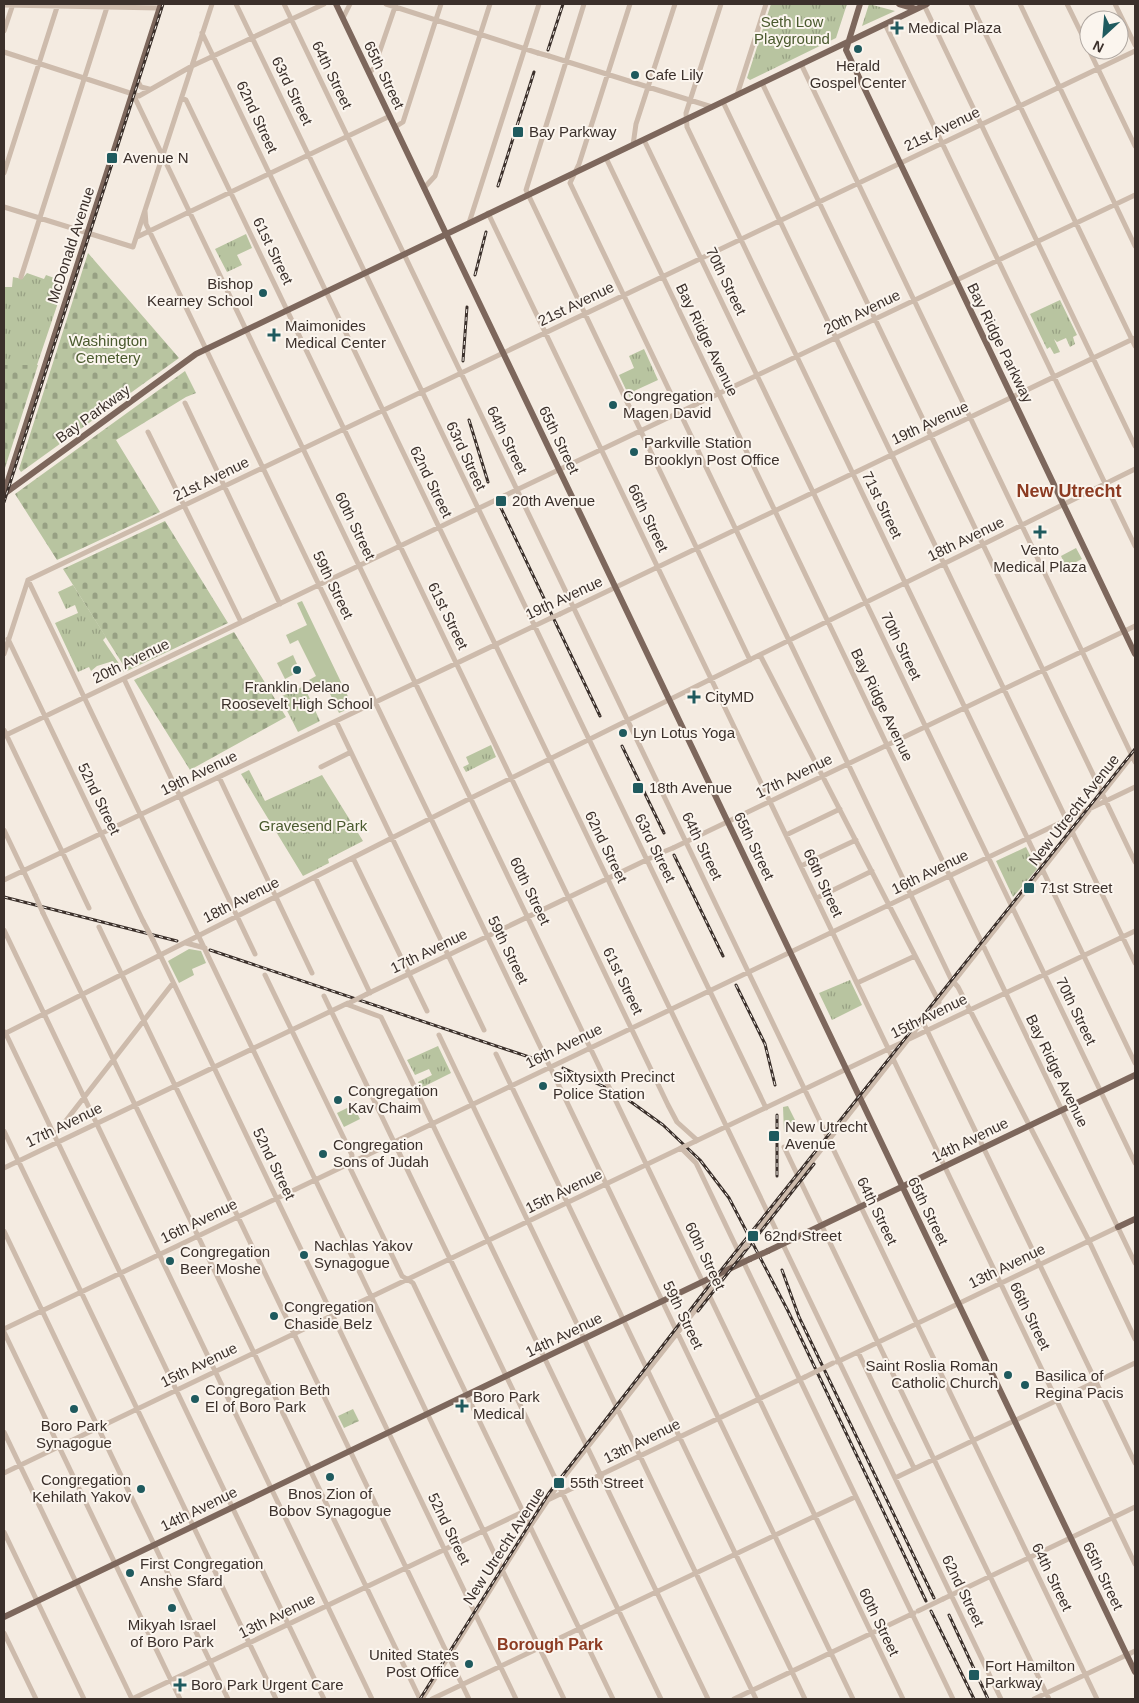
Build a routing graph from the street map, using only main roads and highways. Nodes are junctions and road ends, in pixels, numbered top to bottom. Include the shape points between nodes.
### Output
1 (336, 4) edge
2 (860, 4) edge
3 (899, 4) edge
4 (926, 5) edge
5 (161, 6) edge
6 (916, 9) junction
7 (847, 42) junction
8 (446, 234) junction
9 (4, 494) edge
10 (1135, 654) edge
11 (1135, 1075) edge
12 (902, 1186) junction
13 (1135, 1219) edge
14 (1118, 1227) road end
15 (4, 1617) edge
16 (1135, 1672) edge

1 - 8 main road, 65th Street
2 - 7 main road
3 - 6 main road
4 - 6 main road, Bay Parkway
5 - 9 main road, McDonald Avenue
6 - 7 main road, Bay Parkway
7 - 8 main road, Bay Parkway
7 - 10 main road, Bay Ridge Parkway via 846,50
8 - 9 main road, Bay Parkway via 194,356
8 - 12 main road, 65th Street
11 - 12 main road, 14th Avenue
12 - 15 main road, 14th Avenue, bridge
12 - 16 main road, 65th Street
13 - 14 main road, 13th Avenue

